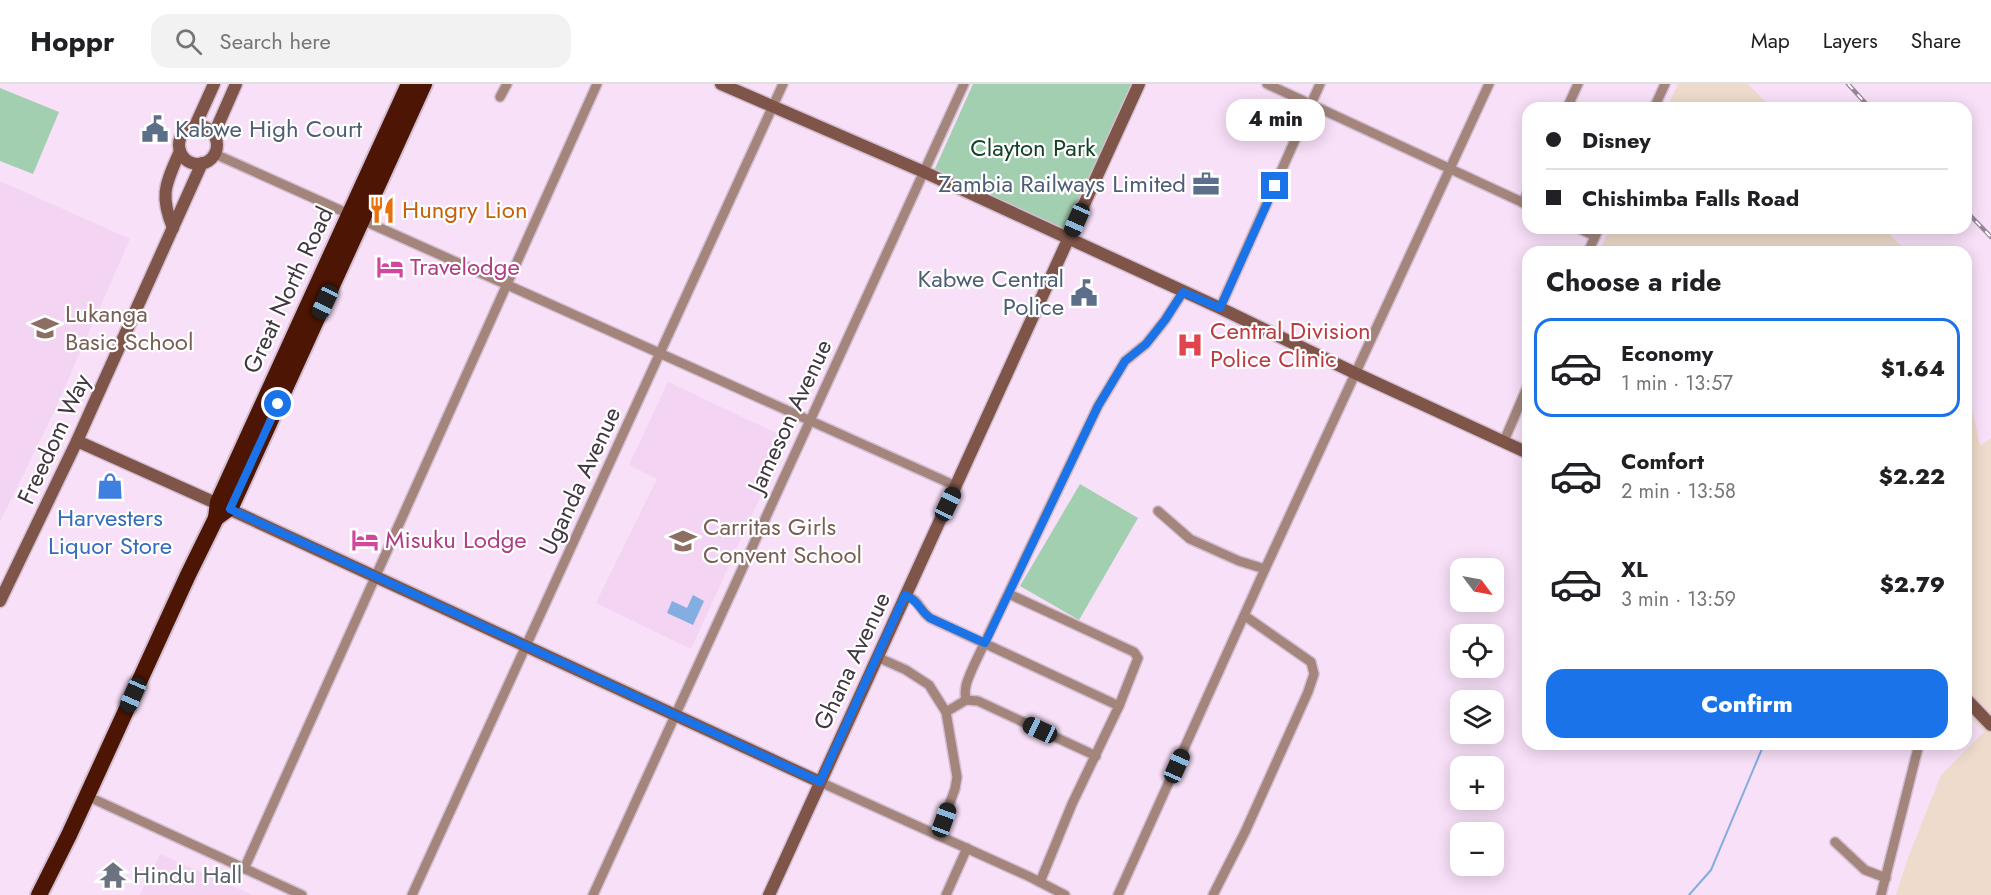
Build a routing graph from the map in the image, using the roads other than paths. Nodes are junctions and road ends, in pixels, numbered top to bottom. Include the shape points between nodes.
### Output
1 (214, 84) edge
2 (236, 84) edge
3 (424, 84) edge
4 (507, 84) edge
5 (597, 84) edge
6 (721, 84) edge
7 (783, 84) edge
8 (964, 84) edge
9 (1139, 84) edge
10 (1267, 84) edge
11 (1320, 84) edge
12 (1489, 84) edge
13 (1578, 84) edge
14 (1665, 84) edge
15 (410, 93) edge
16 (500, 97) dead end
17 (1570, 102) edge
18 (1657, 102) edge
19 (1311, 104) junction
20 (773, 108) junction
21 (195, 126) junction
22 (214, 134) junction
23 (180, 152) junction
24 (215, 154) junction
25 (202, 163) junction
26 (1450, 169) junction
27 (924, 172) junction
28 (1522, 202) edge
29 (356, 217) junction
30 (173, 228) junction
31 (1068, 240) junction
32 (506, 284) junction
33 (1183, 292) junction
34 (1220, 308) junction
35 (660, 353) junction
36 (1357, 374) junction
37 (1522, 399) edge
38 (810, 420) junction
39 (77, 441) junction
40 (1504, 441) junction
41 (1522, 450) edge
42 (956, 486) junction
43 (221, 511) junction
44 (1158, 511) dead end
45 (1265, 569) junction
46 (374, 577) junction
47 (1009, 594) junction
48 (905, 595) junction
49 (0, 601) edge
50 (1245, 616) junction
51 (985, 643) junction
52 (526, 646) junction
53 (877, 657) junction
54 (966, 700) junction
55 (1972, 705) edge
56 (1119, 706) junction
57 (946, 712) junction
58 (675, 715) junction
59 (1991, 725) edge
60 (1918, 750) edge
61 (1096, 756) junction
62 (820, 782) junction
63 (87, 796) junction
64 (938, 835) junction
65 (1835, 842) dead end
66 (967, 848) junction
67 (244, 869) junction
68 (1886, 878) junction
69 (1040, 882) junction
70 (39, 895) edge
71 (302, 895) edge
72 (412, 895) edge
73 (593, 895) edge
74 (768, 895) edge
75 (946, 895) edge
76 (1065, 895) edge
77 (1118, 895) edge
78 (1213, 895) edge
79 (1881, 895) edge

1 - 21 main road
2 - 22 main road
3 - 15 highway, Great North Road
4 - 16 street
5 - 32 street
6 - 20 main road
7 - 20 street, Uganda Avenue
8 - 27 street, Jameson Avenue
9 - 31 main road, Ghana Avenue
10 - 19 street
11 - 19 street
12 - 26 street
13 - 17 street
14 - 18 street
15 - 29 highway, Great North Road
19 - 26 street
19 - 34 street
20 - 27 main road
20 - 35 street, Uganda Avenue
21 - 22 main road via 206,127
21 - 23 main road via 181,135
22 - 24 main road
23 - 25 main road via 191,163
23 - 30 main road via 166,189 165,207
24 - 25 main road
24 - 29 street
25 - 30 main road, Freedom Way
26 - 28 street
26 - 36 street
27 - 31 main road
27 - 38 street, Jameson Avenue
29 - 32 street
29 - 43 highway, Great North Road
30 - 39 main road, Freedom Way
31 - 33 main road
31 - 42 main road, Ghana Avenue
32 - 35 street
32 - 46 street
33 - 34 main road
33 - 47 street via 1146,344 1125,361 1098,406
34 - 36 main road
35 - 38 street
35 - 52 street, Uganda Avenue
36 - 40 main road
36 - 45 street
37 - 40 street
38 - 42 street
38 - 58 street, Jameson Avenue
39 - 43 main road
39 - 49 main road, Freedom Way
40 - 41 main road
42 - 48 main road, Ghana Avenue
43 - 46 main road
43 - 63 highway, Great North Road
44 - 45 street via 1190,539
45 - 50 street
46 - 52 main road
46 - 67 street
47 - 51 street
47 - 56 street via 1137,655 1138,662
48 - 51 street via 915,599 930,618
48 - 53 main road, Ghana Avenue
50 - 77 street
50 - 78 street via 1311,662 1314,674
51 - 54 street via 966,684
51 - 56 street
52 - 58 main road
52 - 72 street, Uganda Avenue
53 - 57 street via 929,685
53 - 62 main road, Ghana Avenue
54 - 57 street
54 - 61 street via 978,701
55 - 59 main road
56 - 61 street
57 - 64 street via 957,777
58 - 62 main road
58 - 73 street, Jameson Avenue
60 - 68 street
61 - 69 street
62 - 64 street
62 - 74 main road, Ghana Avenue
63 - 67 street
63 - 70 highway, Great North Road
64 - 66 street
65 - 68 street via 1865,870
66 - 69 street
66 - 75 street
67 - 71 street
68 - 79 street
69 - 76 street

